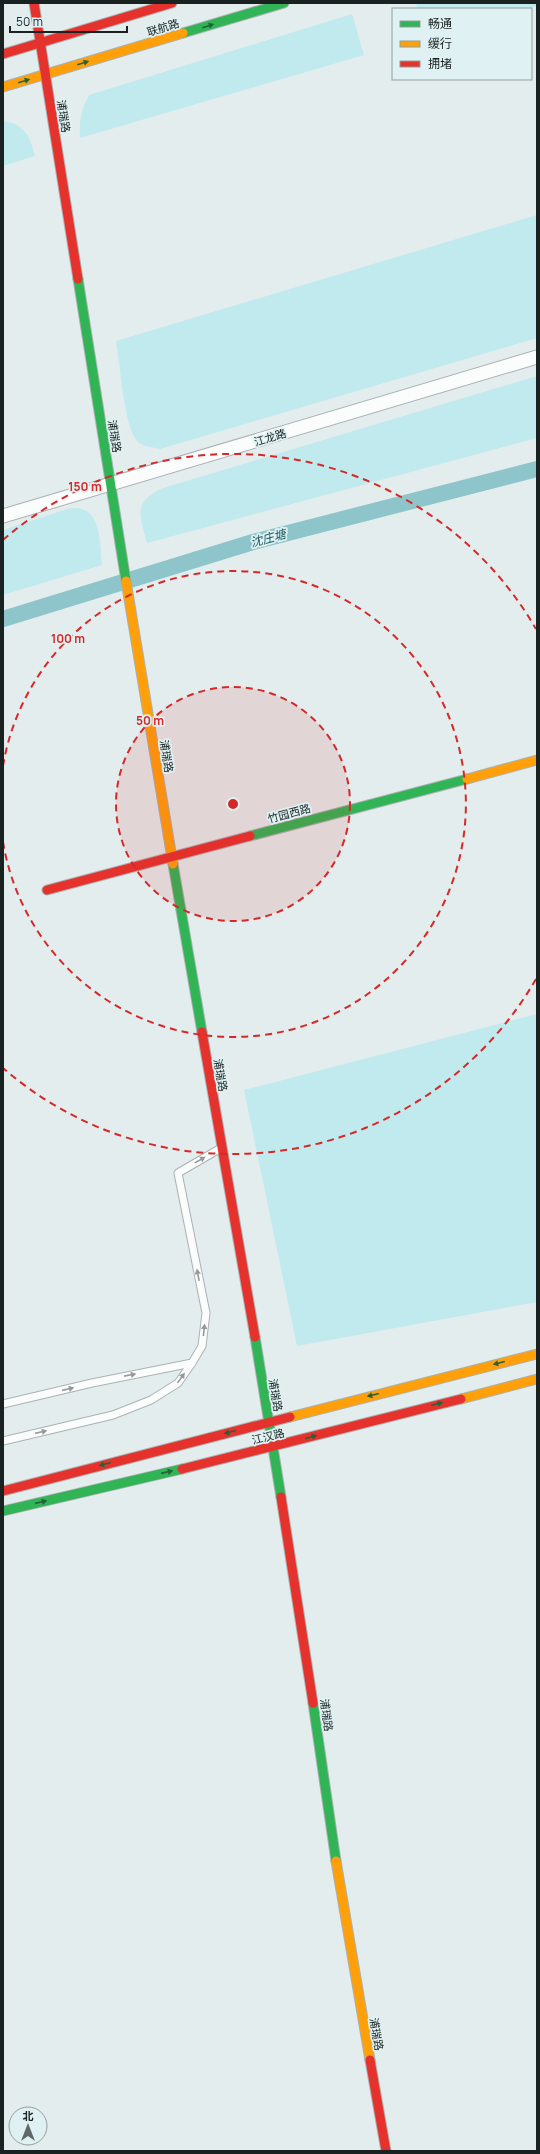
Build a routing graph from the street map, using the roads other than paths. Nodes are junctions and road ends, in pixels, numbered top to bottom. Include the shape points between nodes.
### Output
1 (34, 3) edge
2 (172, 3) edge
3 (284, 3) edge
4 (40, 43) junction
5 (3, 54) edge
6 (46, 74) junction
7 (3, 87) edge
8 (537, 357) edge
9 (111, 485) junction
10 (3, 516) edge
11 (537, 760) edge
12 (171, 857) junction
13 (48, 890) dead end
14 (221, 1148) junction
15 (537, 1354) edge
16 (192, 1363) junction
17 (537, 1379) edge
18 (3, 1404) edge
19 (268, 1422) junction
20 (3, 1441) edge
21 (274, 1447) junction
22 (3, 1490) edge
23 (3, 1511) edge
24 (386, 2151) edge

1 - 4 street, 浦瑞路
2 - 4 street, 联航路
6 -> 3 street, 联航路
4 - 5 street, 联航路
4 - 6 street, 浦瑞路
7 -> 6 street, 联航路
6 - 9 street, 浦瑞路
8 - 9 street, 江龙路
9 - 10 street, 江龙路
9 - 12 street, 浦瑞路
11 - 12 street, 竹园西路
12 - 13 street, 竹园西路
12 - 14 street, 浦瑞路
16 -> 14 lane via 202,1346 206,1313 178,1173
14 - 19 street, 浦瑞路
15 -> 19 street
18 -> 16 lane
20 -> 16 lane via 113,1415 151,1400 178,1383
21 -> 17 street, 江汉路
19 - 21 street, 浦瑞路
19 -> 22 street
23 -> 21 street, 江汉路
21 - 24 street, 浦瑞路 via 337,1866

